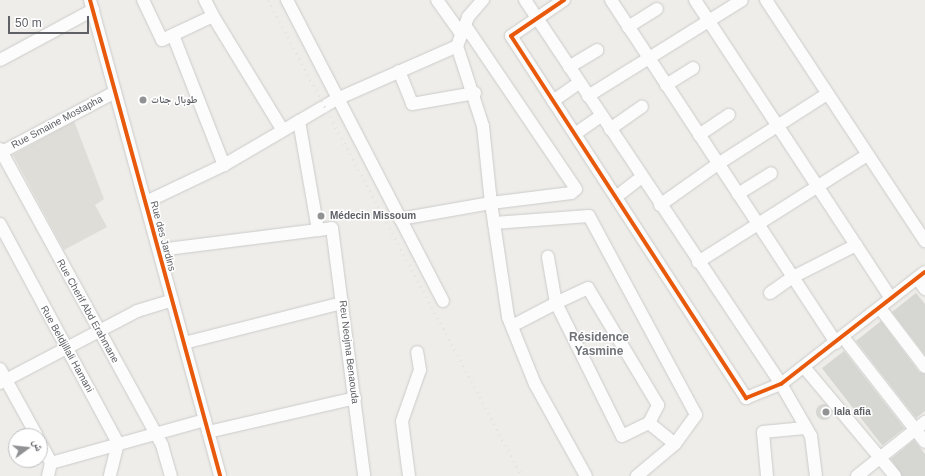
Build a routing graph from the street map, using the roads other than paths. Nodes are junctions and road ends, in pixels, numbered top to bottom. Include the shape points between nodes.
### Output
1 (143, 0) edge
2 (205, 0) edge
3 (287, 0) edge
4 (437, 0) edge
5 (525, 0) edge
6 (564, 0) edge
7 (611, 0) edge
8 (695, 0) edge
9 (742, 0) edge
10 (766, 0) edge
11 (479, 1) edge
12 (91, 5) edge
13 (657, 9) dead end
14 (213, 16) junction
15 (536, 18) junction
16 (708, 20) junction
17 (628, 27) junction
18 (173, 35) junction
19 (461, 35) junction
20 (597, 50) dead end
21 (648, 57) junction
22 (0, 60) edge
23 (569, 68) junction
24 (693, 68) dead end
25 (400, 71) junction
26 (579, 83) junction
27 (666, 85) junction
28 (115, 92) junction
29 (475, 93) junction
30 (827, 94) junction
31 (588, 96) junction
32 (337, 99) junction
33 (553, 101) junction
34 (642, 107) dead end
35 (728, 115) dead end
36 (601, 116) junction
37 (299, 121) junction
38 (776, 126) junction
39 (610, 129) junction
40 (282, 130) junction
41 (575, 134) junction
42 (699, 135) junction
43 (1, 151) edge
44 (867, 155) junction
45 (718, 164) junction
46 (224, 165) junction
47 (771, 173) dead end
48 (642, 177) junction
49 (817, 186) junction
50 (738, 194) junction
51 (616, 197) junction
52 (146, 202) junction
53 (491, 203) junction
54 (660, 204) junction
55 (400, 218) junction
56 (494, 223) junction
57 (0, 224) edge
58 (758, 224) junction
59 (318, 230) junction
60 (925, 241) edge
61 (856, 244) junction
62 (158, 250) junction
63 (548, 257) dead end
64 (698, 262) junction
65 (921, 275) edge
66 (793, 277) junction
67 (925, 288) edge
68 (770, 293) dead end
69 (891, 298) junction
70 (172, 300) junction
71 (443, 301) dead end
72 (342, 303) junction
73 (556, 303) junction
74 (880, 308) junction
75 (512, 326) junction
76 (99, 330) junction
77 (840, 340) junction
78 (184, 343) junction
79 (67, 347) junction
80 (417, 352) dead end
81 (804, 367) junction
82 (925, 367) edge
83 (0, 369) edge
84 (3, 381) edge
85 (781, 384) junction
86 (355, 398) junction
87 (649, 423) junction
88 (206, 426) junction
89 (920, 426) edge
90 (31, 428) edge
91 (805, 428) junction
92 (155, 433) junction
93 (118, 442) junction
94 (925, 442) edge
95 (674, 444) junction
96 (48, 457) edge
97 (880, 458) junction
98 (51, 463) junction
99 (48, 476) edge
100 (110, 476) edge
101 (171, 476) edge
102 (220, 476) edge
103 (364, 476) edge
104 (409, 476) edge
105 (586, 476) edge
106 (637, 476) edge
107 (767, 476) edge
108 (816, 476) edge
109 (857, 476) edge
110 (895, 476) edge

1 - 18 street via 162,40
2 - 14 street
3 - 32 street
4 - 19 street
5 - 15 street
6 - 15 street
7 - 17 street
8 - 16 street
9 - 16 street
10 - 30 street
11 - 19 street
12 - 22 street
12 - 28 street, Rue des Jardins
13 - 17 street
14 - 18 street
14 - 40 street
15 - 23 street
15 - 33 street via 511,36
16 - 21 street
16 - 38 street
17 - 21 street
18 - 46 street
19 - 25 street
19 - 29 street
19 - 53 street via 576,189 570,193
20 - 23 street
21 - 27 street
21 - 31 street
23 - 26 street
24 - 27 street
25 - 29 street via 412,104
25 - 32 street
26 - 31 street
26 - 33 street
27 - 42 street
28 - 43 street, Rue Smaine Mostapha
28 - 52 street, Rue des Jardins
29 - 53 street via 483,126
30 - 38 street
30 - 44 street
31 - 36 street
32 - 37 street
32 - 55 street
33 - 41 street
34 - 39 street
35 - 42 street
36 - 39 street
36 - 41 street
37 - 40 street
37 - 59 street
38 - 45 street
38 - 49 street
39 - 48 street
40 - 46 street
41 - 51 street
42 - 45 street
43 - 76 street, Rue Cherif Abd Erahmane
44 - 49 street
44 - 60 street
45 - 50 street
45 - 54 street
46 - 52 street
47 - 50 street
48 - 51 street
48 - 54 street
49 - 58 street
49 - 61 street
50 - 58 street
51 - 85 street via 746,398
52 - 62 street, Rue des Jardins
53 - 55 street
53 - 56 street
54 - 64 street
55 - 71 street
56 - 75 street via 508,317
56 - 95 street via 589,216 696,415
57 - 79 street, Rue Beldjillali Hamani
58 - 64 street
58 - 66 street
59 - 62 street
59 - 72 street, Reu Neojma Benaouda via 332,228
61 - 66 street
61 - 69 street
62 - 70 street, Rue des Jardins
63 - 73 street
64 - 85 street
65 - 67 street
65 - 69 street
66 - 68 street
66 - 77 street
69 - 74 street
70 - 76 street via 137,311
70 - 78 street, Rue des Jardins
72 - 78 street
72 - 86 street, Reu Neojma Benaouda
73 - 75 street
73 - 87 street via 622,436
73 - 87 street via 588,288 658,405
74 - 77 street
74 - 82 street
75 - 105 street via 535,384
76 - 79 street
76 - 92 street, Rue Cherif Abd Erahmane
77 - 81 street
77 - 89 street
78 - 88 street, Rue des Jardins
79 - 84 street
79 - 93 street, Rue Beldjillali Hamani
80 - 104 street via 420,370 402,421
81 - 85 street
81 - 97 street
83 - 84 street
84 - 90 street
85 - 91 street
86 - 88 street
86 - 103 street, Reu Neojma Benaouda
87 - 95 street
88 - 92 street
88 - 102 street, Rue des Jardins
89 - 94 street
89 - 97 street
91 - 107 street via 764,432
91 - 108 street via 811,436
92 - 93 street
92 - 101 street, Rue Cherif Abd Erahmane
93 - 98 street
93 - 100 street
95 - 106 street
96 - 98 street
97 - 109 street
97 - 110 street
98 - 99 street

